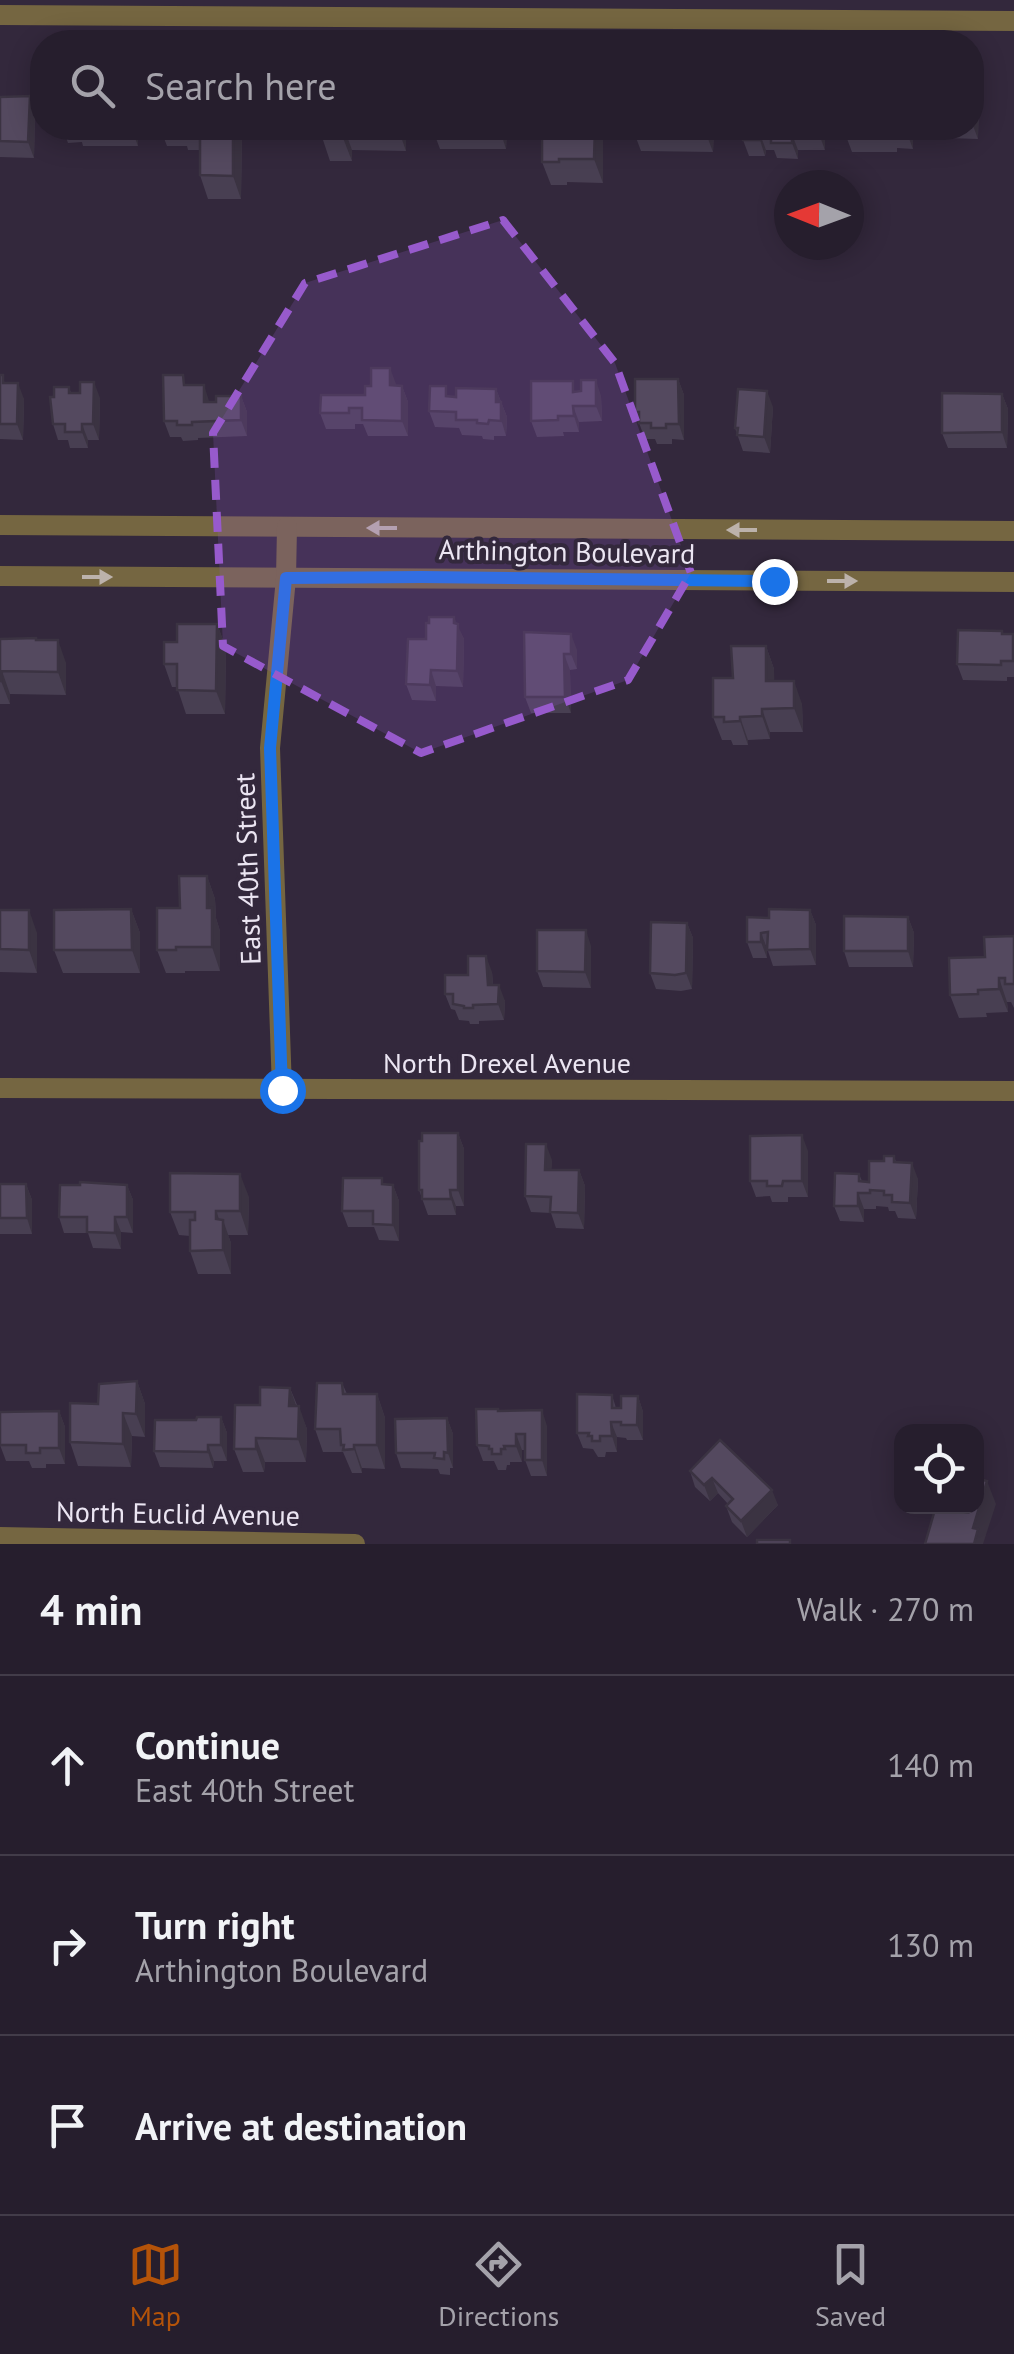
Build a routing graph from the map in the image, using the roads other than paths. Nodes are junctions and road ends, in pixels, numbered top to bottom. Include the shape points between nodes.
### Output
1 (0, 15) edge
2 (1014, 21) edge
3 (0, 525) edge
4 (287, 527) junction
5 (1014, 531) edge
6 (0, 576) edge
7 (286, 578) junction
8 (1014, 582) edge
9 (0, 1088) edge
10 (282, 1090) junction
11 (1014, 1091) edge
12 (0, 1537) edge
13 (354, 1544) edge

1 - 2 street
3 - 4 street, Arthington Boulevard
5 -> 4 street, Arthington Boulevard
4 - 7 street, East 40th Street
6 -> 7 street, Arthington Boulevard
7 -> 8 street, Arthington Boulevard
7 - 10 street, East 40th Street via 270,748
9 - 10 street, North Drexel Avenue
10 - 11 street, North Drexel Avenue
12 - 13 street, North Euclid Avenue

